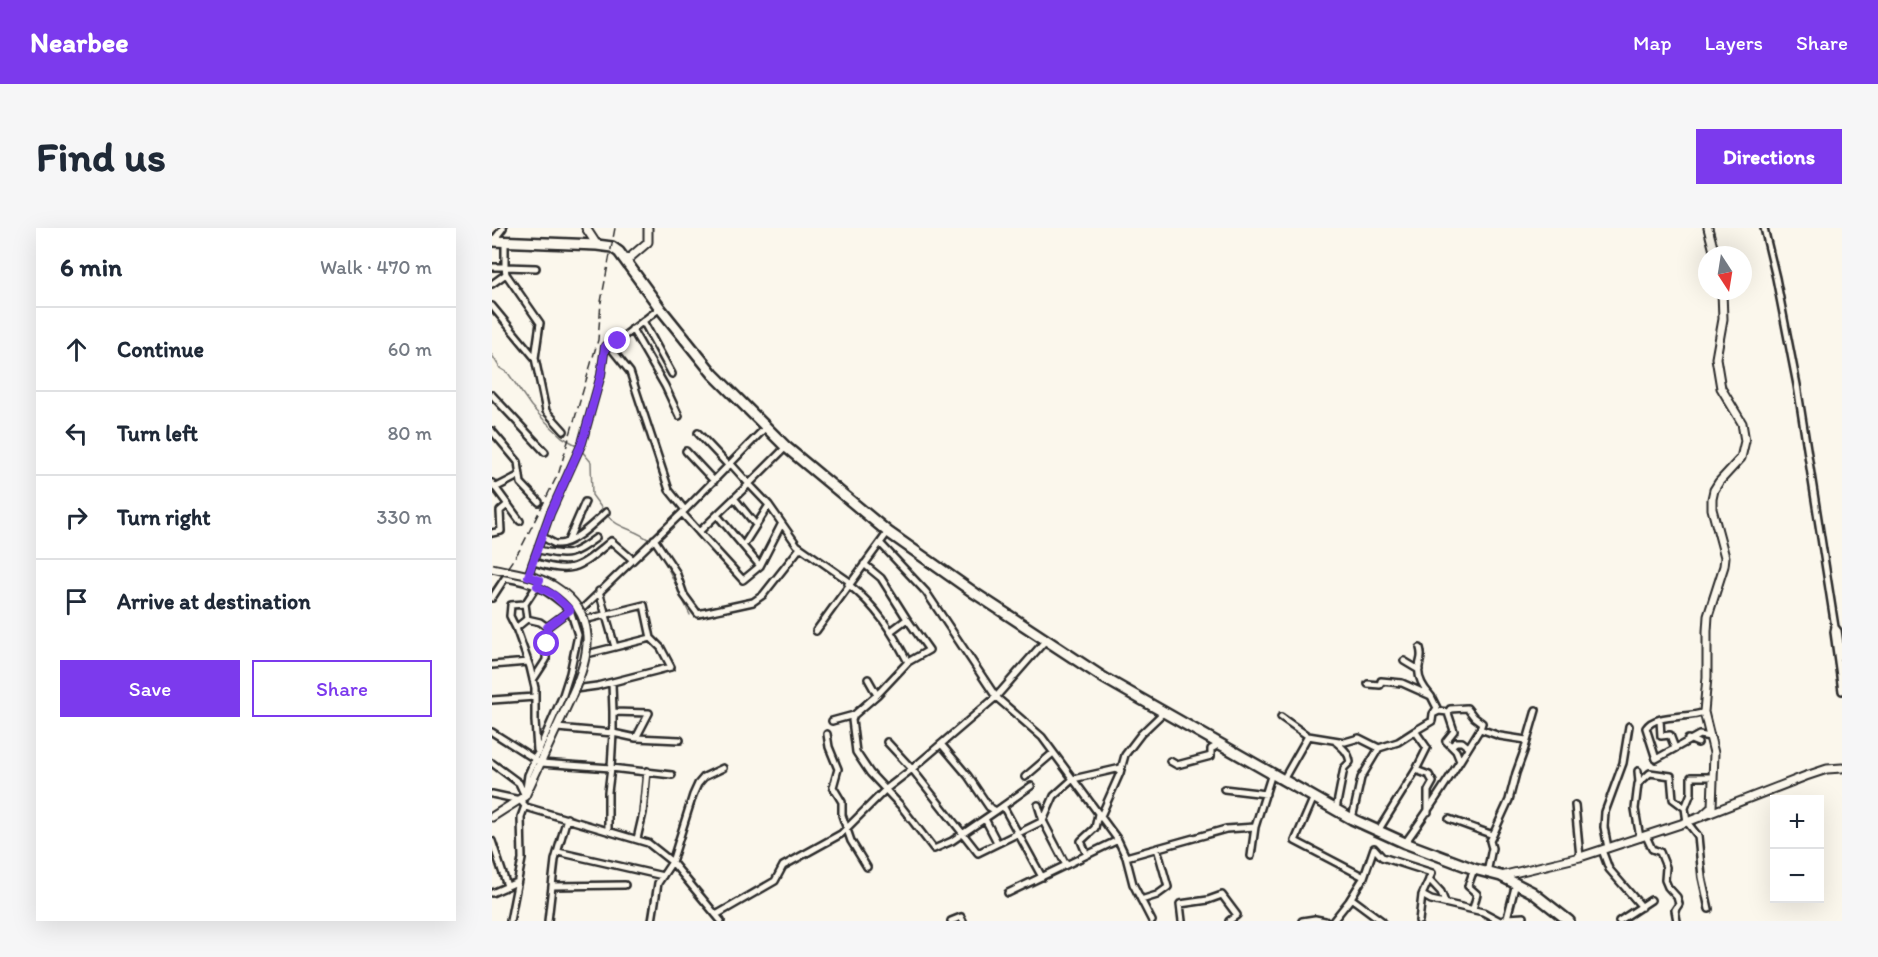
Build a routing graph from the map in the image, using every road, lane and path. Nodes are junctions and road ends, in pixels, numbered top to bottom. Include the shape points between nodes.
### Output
1 (503, 228) edge
2 (586, 228) edge
3 (595, 228) edge
4 (648, 228) edge
5 (1708, 228) edge
6 (1764, 228) edge
7 (492, 241) edge
8 (505, 241) junction
9 (595, 241) junction
10 (1713, 246) edge
11 (626, 261) junction
12 (492, 267) edge
13 (536, 268) dead end
14 (505, 271) junction
15 (492, 284) edge
16 (1722, 300) edge
17 (492, 306) edge
18 (660, 308) junction
19 (643, 321) junction
20 (632, 329) junction
21 (610, 347) junction
22 (535, 358) junction
23 (672, 374) dead end
24 (492, 395) edge
25 (679, 416) dead end
26 (766, 427) junction
27 (492, 431) edge
28 (564, 431) dead end
29 (698, 433) dead end
30 (786, 447) junction
31 (686, 451) dead end
32 (545, 452) dead end
33 (730, 465) junction
34 (520, 475) junction
35 (714, 481) junction
36 (749, 484) junction
37 (494, 485) edge
38 (734, 498) junction
39 (539, 502) dead end
40 (585, 502) dead end
41 (769, 504) junction
42 (507, 505) junction
43 (683, 511) junction
44 (606, 512) dead end
45 (717, 515) junction
46 (520, 521) dead end
47 (756, 525) junction
48 (781, 525) junction
49 (699, 532) junction
50 (888, 532) junction
51 (492, 533) edge
52 (543, 537) junction
53 (596, 538) dead end
54 (654, 539) junction
55 (568, 541) junction
56 (880, 543) junction
57 (743, 546) junction
58 (800, 548) junction
59 (538, 550) junction
60 (633, 560) junction
61 (534, 562) junction
62 (864, 564) junction
63 (760, 566) junction
64 (492, 568) edge
65 (528, 576) junction
66 (538, 583) junction
67 (849, 583) junction
68 (599, 591) junction
69 (492, 598) edge
70 (525, 604) junction
71 (570, 610) junction
72 (580, 611) junction
73 (606, 614) junction
74 (527, 618) junction
75 (907, 619) junction
76 (584, 620) junction
77 (547, 627) junction
78 (1835, 627) junction
79 (516, 628) junction
80 (816, 631) dead end
81 (891, 631) junction
82 (651, 638) junction
83 (1045, 641) junction
84 (615, 647) junction
85 (1420, 648) dead end
86 (587, 654) junction
87 (1842, 656) edge
88 (1404, 661) dead end
89 (528, 662) junction
90 (908, 662) junction
91 (492, 665) edge
92 (1419, 670) junction
93 (868, 679) dead end
94 (533, 680) junction
95 (612, 682) junction
96 (1368, 684) dead end
97 (1842, 691) edge
98 (573, 692) junction
99 (877, 695) junction
100 (1431, 696) junction
101 (535, 697) junction
102 (996, 697) junction
103 (492, 699) edge
104 (1536, 710) dead end
105 (613, 712) junction
106 (1164, 712) junction
107 (1448, 712) junction
108 (1704, 712) junction
109 (1433, 714) junction
110 (854, 715) junction
111 (1281, 717) dead end
112 (1660, 720) junction
113 (831, 721) dead end
114 (1629, 726) dead end
115 (557, 728) junction
116 (1480, 729) junction
117 (1415, 731) junction
118 (492, 732) edge
119 (613, 733) junction
120 (826, 734) dead end
121 (1308, 736) junction
122 (1710, 736) junction
123 (636, 738) junction
124 (1688, 739) junction
125 (680, 740) dead end
126 (1526, 740) junction
127 (1335, 741) junction
128 (887, 742) dead end
129 (1698, 743) dead end
130 (941, 744) junction
131 (1220, 744) junction
132 (1451, 746) junction
133 (1468, 747) junction
134 (1379, 748) junction
135 (1675, 748) junction
136 (537, 752) junction
137 (1053, 753) junction
138 (538, 761) junction
139 (1170, 761) dead end
140 (1460, 761) junction
141 (492, 762) edge
142 (611, 768) junction
143 (723, 768) dead end
144 (1122, 768) junction
145 (1842, 768) edge
146 (912, 769) junction
147 (1416, 770) junction
148 (647, 771) junction
149 (1638, 771) dead end
150 (1272, 773) junction
151 (672, 775) dead end
152 (1025, 777) dead end
153 (1713, 777) junction
154 (1073, 779) junction
155 (1283, 780) junction
156 (1639, 783) junction
157 (1031, 786) dead end
158 (886, 789) junction
159 (1224, 789) dead end
160 (492, 794) edge
161 (1266, 794) junction
162 (1314, 797) junction
163 (523, 800) junction
164 (1038, 805) dead end
165 (1575, 805) dead end
166 (1003, 806) junction
167 (1685, 808) junction
168 (1336, 809) junction
169 (996, 811) junction
170 (1428, 812) junction
171 (1099, 816) junction
172 (492, 817) edge
173 (1701, 817) junction
174 (567, 818) junction
175 (985, 819) junction
176 (1352, 819) junction
177 (1449, 819) dead end
178 (1043, 821) junction
179 (1687, 822) junction
180 (848, 827) junction
181 (1255, 827) junction
182 (608, 830) junction
183 (1378, 831) junction
184 (1018, 833) junction
185 (962, 834) junction
186 (1493, 835) junction
187 (1643, 836) junction
188 (637, 839) junction
189 (1118, 840) junction
190 (492, 842) edge
191 (997, 842) junction
192 (1405, 843) junction
193 (1157, 848) junction
194 (1605, 849) junction
195 (558, 852) junction
196 (1087, 855) junction
197 (1251, 856) dead end
198 (1126, 857) junction
199 (1580, 857) junction
200 (672, 862) junction
201 (1066, 865) junction
202 (867, 867) dead end
203 (1474, 869) junction
204 (1487, 873) junction
205 (663, 876) junction
206 (1501, 876) junction
207 (1042, 877) junction
208 (1364, 877) junction
209 (1429, 879) junction
210 (517, 882) junction
211 (1516, 884) junction
212 (625, 885) dead end
213 (507, 886) junction
214 (553, 886) junction
215 (492, 893) edge
216 (1008, 893) dead end
217 (1422, 895) junction
218 (1351, 897) junction
219 (1141, 900) junction
220 (1652, 900) dead end
221 (1445, 902) junction
222 (1642, 907) junction
223 (1473, 909) junction
224 (1709, 909) dead end
225 (716, 915) junction
226 (1524, 917) dead end
227 (1504, 920) edge
228 (1516, 920) edge
229 (510, 921) edge
230 (548, 921) edge
231 (652, 921) edge
232 (721, 921) edge
233 (951, 921) edge
234 (963, 921) edge
235 (1152, 921) edge
236 (1182, 921) edge
237 (1229, 921) edge
238 (1302, 921) edge
239 (1325, 921) edge
240 (1333, 921) edge
241 (1382, 921) edge
242 (1419, 921) edge
243 (1569, 921) edge
244 (1619, 921) edge
245 (1677, 921) edge

1 - 7 street
2 - 9 street
3 - 9 street
4 - 11 street via 648,242
5 - 10 street
6 - 78 street via 1797,385
7 - 8 highway
8 - 9 highway
8 - 14 street
9 - 11 highway via 612,247
11 - 18 highway
12 - 14 street
13 - 14 street
14 - 15 street
14 - 22 street via 540,323
16 - 108 street via 1716,358 1721,388 1742,423 1745,441 1741,458 1719,482 1712,499 1725,557 1708,616
17 - 22 street
18 - 19 street
18 - 26 highway via 713,374
19 - 20 street
19 - 23 street
20 - 21 street
20 - 25 street
21 - 43 street via 630,372 669,490
21 - 52 street via 605,346 582,443
22 - 28 street via 546,411
24 - 32 street
26 - 30 highway
26 - 33 street
27 - 34 street via 518,462
29 - 33 street
30 - 36 street
30 - 50 highway
31 - 35 street
33 - 35 street
33 - 36 street
34 - 37 street
34 - 39 street via 521,483
35 - 43 street
36 - 38 street
36 - 41 street
37 - 42 street
38 - 45 street
38 - 47 street
40 - 55 street
41 - 47 street
41 - 48 street
42 - 46 street
42 - 51 street via 500,511 501,531
43 - 49 street
43 - 54 street
44 - 55 street
45 - 49 street
45 - 57 street
47 - 57 street
48 - 58 street
48 - 63 street
49 - 63 street via 742,580
50 - 56 street
50 - 83 highway
52 - 55 street via 555,544
52 - 59 street
53 - 59 street via 571,554
54 - 58 street via 698,614 753,602
54 - 60 street
56 - 62 street
56 - 102 street via 926,592
57 - 63 street
58 - 67 street
59 - 61 street
60 - 61 street via 611,541 575,567 554,569
60 - 68 street
61 - 65 street
62 - 67 street
62 - 75 street via 881,578
64 - 65 street, bridge
65 - 66 street, bridge
66 - 69 street via 505,578
66 - 70 street
66 - 71 street
66 - 72 street, bridge via 554,585
67 - 80 street
67 - 81 street via 868,600
68 - 72 street
68 - 73 street
70 - 74 street
70 - 79 street via 511,605 510,616
71 - 77 street
71 - 136 street via 578,635 570,673
72 - 76 street, bridge
73 - 76 street
73 - 82 street via 644,605
73 - 84 street
74 - 77 street
74 - 79 street
75 - 81 street
75 - 90 street via 929,651
76 - 86 street, bridge
77 - 94 street via 546,660
78 - 87 street
78 - 97 street
79 - 89 street
81 - 90 street
82 - 84 street
82 - 95 street via 671,667
83 - 102 street
83 - 106 highway
84 - 86 street
85 - 92 street via 1423,659
86 - 98 street, bridge
88 - 92 street
89 - 91 street
89 - 94 street
90 - 99 street
92 - 100 street via 1423,686
93 - 99 street
94 - 101 street
95 - 98 street
95 - 105 street
96 - 100 street via 1402,683
98 - 115 street
99 - 110 street
100 - 109 street via 1437,708
101 - 103 street
101 - 136 street
102 - 130 street
102 - 137 street via 1042,737
104 - 126 street
105 - 119 street
105 - 123 street via 649,713
106 - 131 highway
106 - 144 street via 1125,755
107 - 109 street
107 - 116 street via 1457,707 1467,708 1482,723
107 - 132 street via 1454,731 1446,741
108 - 112 street
108 - 122 street
109 - 117 street via 1432,721
110 - 113 street
110 - 158 street via 856,752
111 - 121 street
112 - 135 street via 1661,736 1670,735
112 - 135 street via 1646,728 1656,759
114 - 194 street via 1623,763 1605,813
115 - 119 street
115 - 138 street
116 - 126 street
116 - 133 street
117 - 134 street
117 - 147 street via 1427,748
118 - 138 street
119 - 123 street
119 - 142 street
120 - 180 street via 838,770 833,787 842,802 842,815
121 - 127 street
121 - 155 street
122 - 124 street
122 - 153 street
123 - 125 street
124 - 129 street
124 - 135 street
126 - 186 street via 1509,800
127 - 134 street via 1359,738
127 - 168 street via 1350,758 1344,768
128 - 146 street
130 - 146 street
130 - 169 street
131 - 139 street via 1211,749 1211,756 1178,765
131 - 150 highway
132 - 133 street via 1462,742
132 - 140 street
133 - 140 street
134 - 176 street via 1361,778
136 - 138 street
137 - 152 street
137 - 154 street
138 - 142 street
138 - 163 street
140 - 170 street
141 - 163 street via 519,783
142 - 148 street
142 - 182 street
143 - 200 street via 698,784
144 - 154 street
144 - 171 street
145 - 173 street via 1806,776
146 - 158 street
146 - 185 street
147 - 170 street via 1429,775 1433,782 1428,791
147 - 183 street
148 - 151 street
148 - 188 street
149 - 156 street
150 - 155 highway
150 - 161 street
153 - 167 street via 1691,777
153 - 173 street via 1712,807
154 - 171 street
154 - 178 street via 1054,796
155 - 162 highway
156 - 167 street via 1650,773 1671,776 1673,799
156 - 187 street via 1635,809
157 - 166 street
158 - 180 street
158 - 185 street via 934,849
159 - 161 street
160 - 163 street
161 - 181 street
162 - 168 highway
162 - 208 street via 1295,841
163 - 172 street
163 - 174 street
163 - 210 street via 522,859
164 - 178 street
165 - 199 street
166 - 169 street
166 - 184 street
167 - 179 street
168 - 176 highway
169 - 175 street
170 - 192 street
171 - 189 street
171 - 196 street via 1095,828 1081,842
173 - 179 street
174 - 182 street
174 - 195 street
175 - 185 street
175 - 191 street
176 - 183 highway
177 - 186 street
178 - 184 street
178 - 201 street
179 - 187 street
179 - 224 street via 1698,836
180 - 202 street via 851,841
180 - 225 street via 783,866 775,881
181 - 193 street via 1226,829
181 - 197 street
182 - 188 street
183 - 192 highway
184 - 191 street
184 - 207 street
185 - 191 street via 978,853
186 - 204 street
187 - 194 street
187 - 245 street via 1652,849 1660,852 1666,867 1665,880 1679,904 1675,909
188 - 200 street
189 - 196 street
189 - 198 street
190 - 213 street
192 - 203 highway
193 - 198 street
193 - 219 street via 1168,887
194 - 199 street
194 - 222 street via 1609,869
195 - 205 street
195 - 214 street
196 - 201 street
198 - 219 street
199 - 206 street
200 - 205 street
200 - 225 street
201 - 207 street
203 - 204 highway
203 - 223 street via 1468,886 1477,894
204 - 206 highway
205 - 231 street via 658,883
206 - 211 highway
207 - 216 street
208 - 209 street via 1374,848 1382,857 1432,873
208 - 218 street
209 - 217 street
209 - 221 street
210 - 213 street
210 - 229 street
211 - 227 street
211 - 243 highway
212 - 214 street
213 - 215 street
214 - 230 street
217 - 221 street
217 - 242 street
218 - 240 street
218 - 241 street
219 - 235 street
220 - 222 street
221 - 223 street
222 - 244 street
223 - 227 street
225 - 232 street
226 - 228 street
227 - 228 street
233 - 234 street
236 - 237 street via 1180,904 1222,895 1237,915
238 - 239 street

